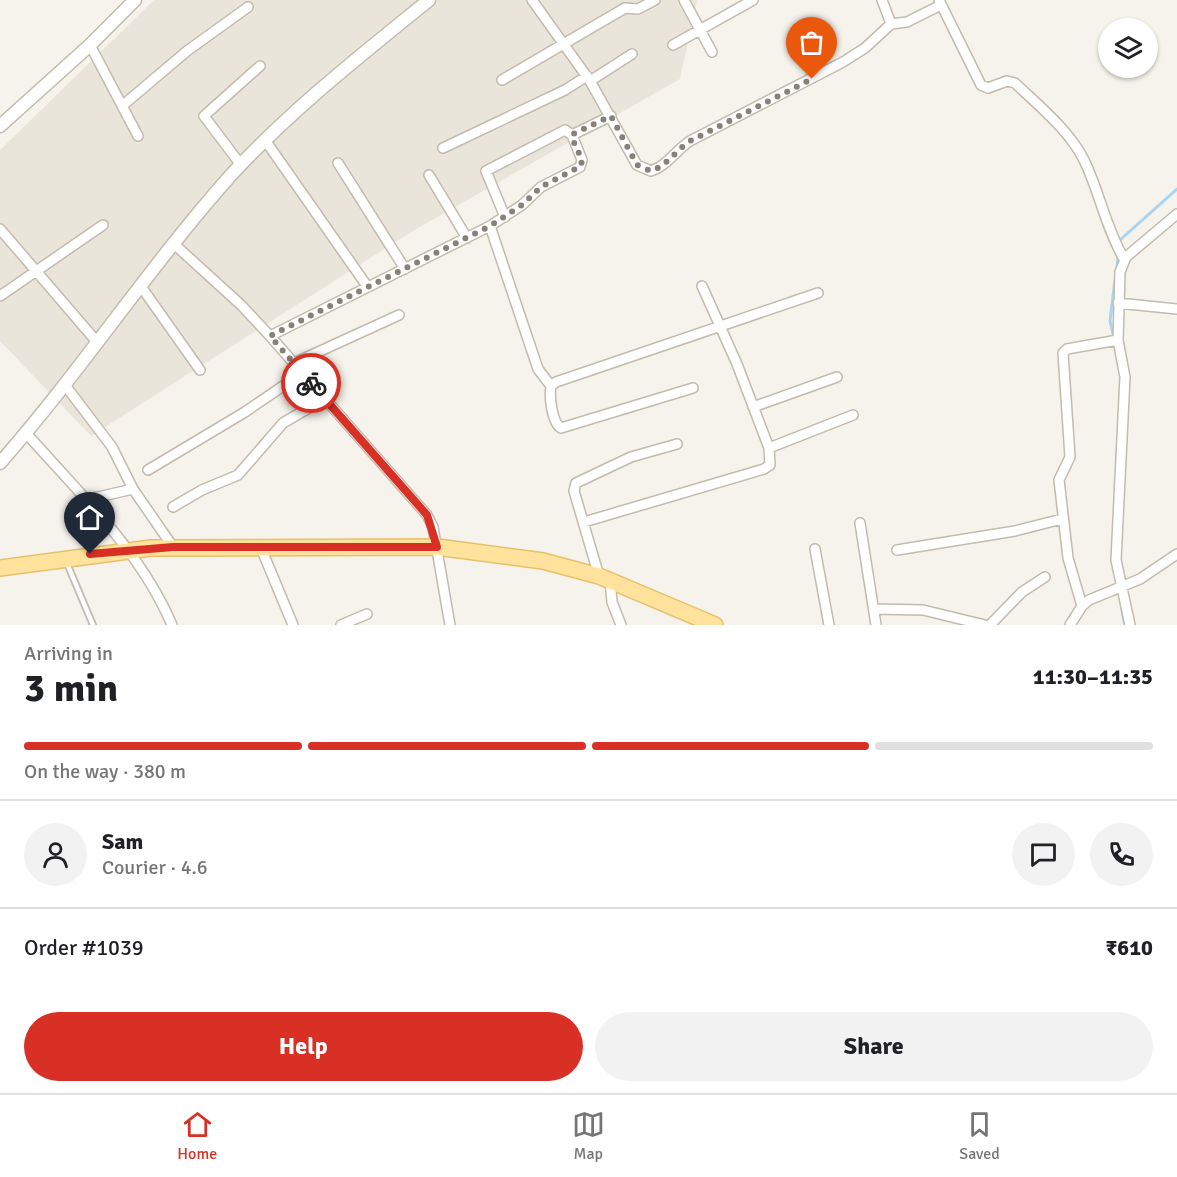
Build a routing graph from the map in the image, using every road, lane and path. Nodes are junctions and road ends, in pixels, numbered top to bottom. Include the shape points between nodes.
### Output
1 (135, 0) edge
2 (429, 0) edge
3 (532, 0) edge
4 (655, 0) edge
5 (684, 0) edge
6 (753, 0) edge
7 (882, 0) edge
8 (940, 2) edge
9 (248, 7) dead end
10 (891, 24) junction
11 (700, 29) junction
12 (565, 44) junction
13 (90, 45) junction
14 (673, 45) dead end
15 (712, 52) dead end
16 (632, 54) dead end
17 (261, 66) dead end
18 (589, 78) junction
19 (502, 80) dead end
20 (122, 106) junction
21 (611, 116) junction
22 (0, 126) edge
23 (572, 135) junction
24 (138, 136) dead end
25 (265, 140) junction
26 (442, 148) dead end
27 (338, 163) dead end
28 (241, 165) junction
29 (429, 175) dead end
30 (1177, 214) edge
31 (505, 217) junction
32 (103, 225) dead end
33 (490, 226) junction
34 (0, 230) edge
35 (467, 238) junction
36 (174, 244) junction
37 (1121, 254) junction
38 (405, 269) junction
39 (36, 271) junction
40 (140, 285) junction
41 (368, 286) junction
42 (702, 286) dead end
43 (818, 293) dead end
44 (0, 297) edge
45 (1118, 303) junction
46 (1177, 309) edge
47 (399, 315) dead end
48 (720, 327) junction
49 (270, 336) junction
50 (1114, 341) junction
51 (97, 342) junction
52 (294, 363) junction
53 (200, 370) dead end
54 (302, 373) junction
55 (837, 377) dead end
56 (65, 386) junction
57 (551, 386) junction
58 (693, 388) dead end
59 (324, 399) junction
60 (753, 407) junction
61 (853, 415) dead end
62 (26, 433) junction
63 (677, 444) dead end
64 (769, 448) junction
65 (0, 463) edge
66 (148, 470) dead end
67 (133, 489) junction
68 (88, 499) junction
69 (173, 507) dead end
70 (1062, 519) junction
71 (584, 522) junction
72 (860, 523) dead end
73 (173, 547) junction
74 (437, 547) junction
75 (261, 548) junction
76 (815, 549) dead end
77 (128, 550) junction
78 (897, 550) dead end
79 (1177, 554) edge
80 (65, 558) junction
81 (0, 568) edge
82 (1045, 577) dead end
83 (604, 578) junction
84 (1120, 588) junction
85 (1082, 606) junction
86 (874, 609) junction
87 (367, 614) dead end
88 (93, 625) edge
89 (172, 625) edge
90 (292, 625) edge
91 (341, 625) edge
92 (450, 625) edge
93 (621, 625) edge
94 (713, 625) edge
95 (829, 625) edge
96 (876, 625) edge
97 (985, 625) edge
98 (990, 625) edge
99 (1070, 625) edge
100 (1130, 625) edge

1 - 13 street
2 - 25 street via 325,84
3 - 12 street
4 - 12 street via 638,9 625,8
5 - 11 street
6 - 11 street
7 - 10 street
8 - 10 street via 907,22
8 - 37 street via 981,85 988,88 1007,81 1015,83 1076,147 1090,175 1108,231
9 - 20 street via 187,51
10 - 21 street via 852,57 690,141 657,169 645,170 637,165
11 - 14 street
11 - 15 street
12 - 18 street
12 - 19 street
13 - 20 street
13 - 22 street
16 - 18 street
17 - 28 street via 204,116
18 - 21 street
18 - 26 street
20 - 24 street
21 - 23 street
23 - 31 street via 581,166 541,187
23 - 31 street via 565,130 487,169
25 - 28 street
25 - 41 street
27 - 38 street
28 - 36 street
29 - 35 street
30 - 37 street
31 - 33 street
32 - 39 street
33 - 35 street
33 - 57 street via 538,369
34 - 39 street
35 - 38 street
36 - 40 street
36 - 49 street
37 - 45 street
38 - 41 street
39 - 44 street
39 - 51 street
40 - 51 street
40 - 53 street
41 - 49 street
42 - 48 street
43 - 48 street
45 - 46 street
45 - 50 street
47 - 52 street
48 - 57 street
48 - 60 street
49 - 52 street
50 - 70 street via 1063,352 1070,457 1059,480
50 - 84 street via 1125,377 1116,560
51 - 56 street
52 - 54 street
54 - 59 street
54 - 66 street
55 - 60 street
56 - 62 street
56 - 67 street via 111,447
57 - 58 street via 556,423 561,428
59 - 69 street via 282,423 238,475
59 - 74 street via 427,515
60 - 64 street
61 - 64 street
62 - 65 street
62 - 68 street
63 - 71 street via 631,457 579,480 574,491
64 - 71 street via 771,463 767,468
67 - 68 street
67 - 73 street
68 - 77 street
70 - 78 street via 1015,531
70 - 85 street via 1070,573
71 - 83 street
72 - 86 street
73 - 75 main road
73 - 77 main road
74 - 75 main road
74 - 83 main road via 543,561
74 - 92 street
75 - 90 street
76 - 95 street
77 - 80 main road
77 - 89 street
79 - 84 street
80 - 81 main road
80 - 88 lane
82 - 98 street via 1022,592
83 - 93 street
83 - 94 main road
84 - 85 street
84 - 100 street
85 - 99 street
86 - 96 street
86 - 97 street via 923,610
87 - 91 street

